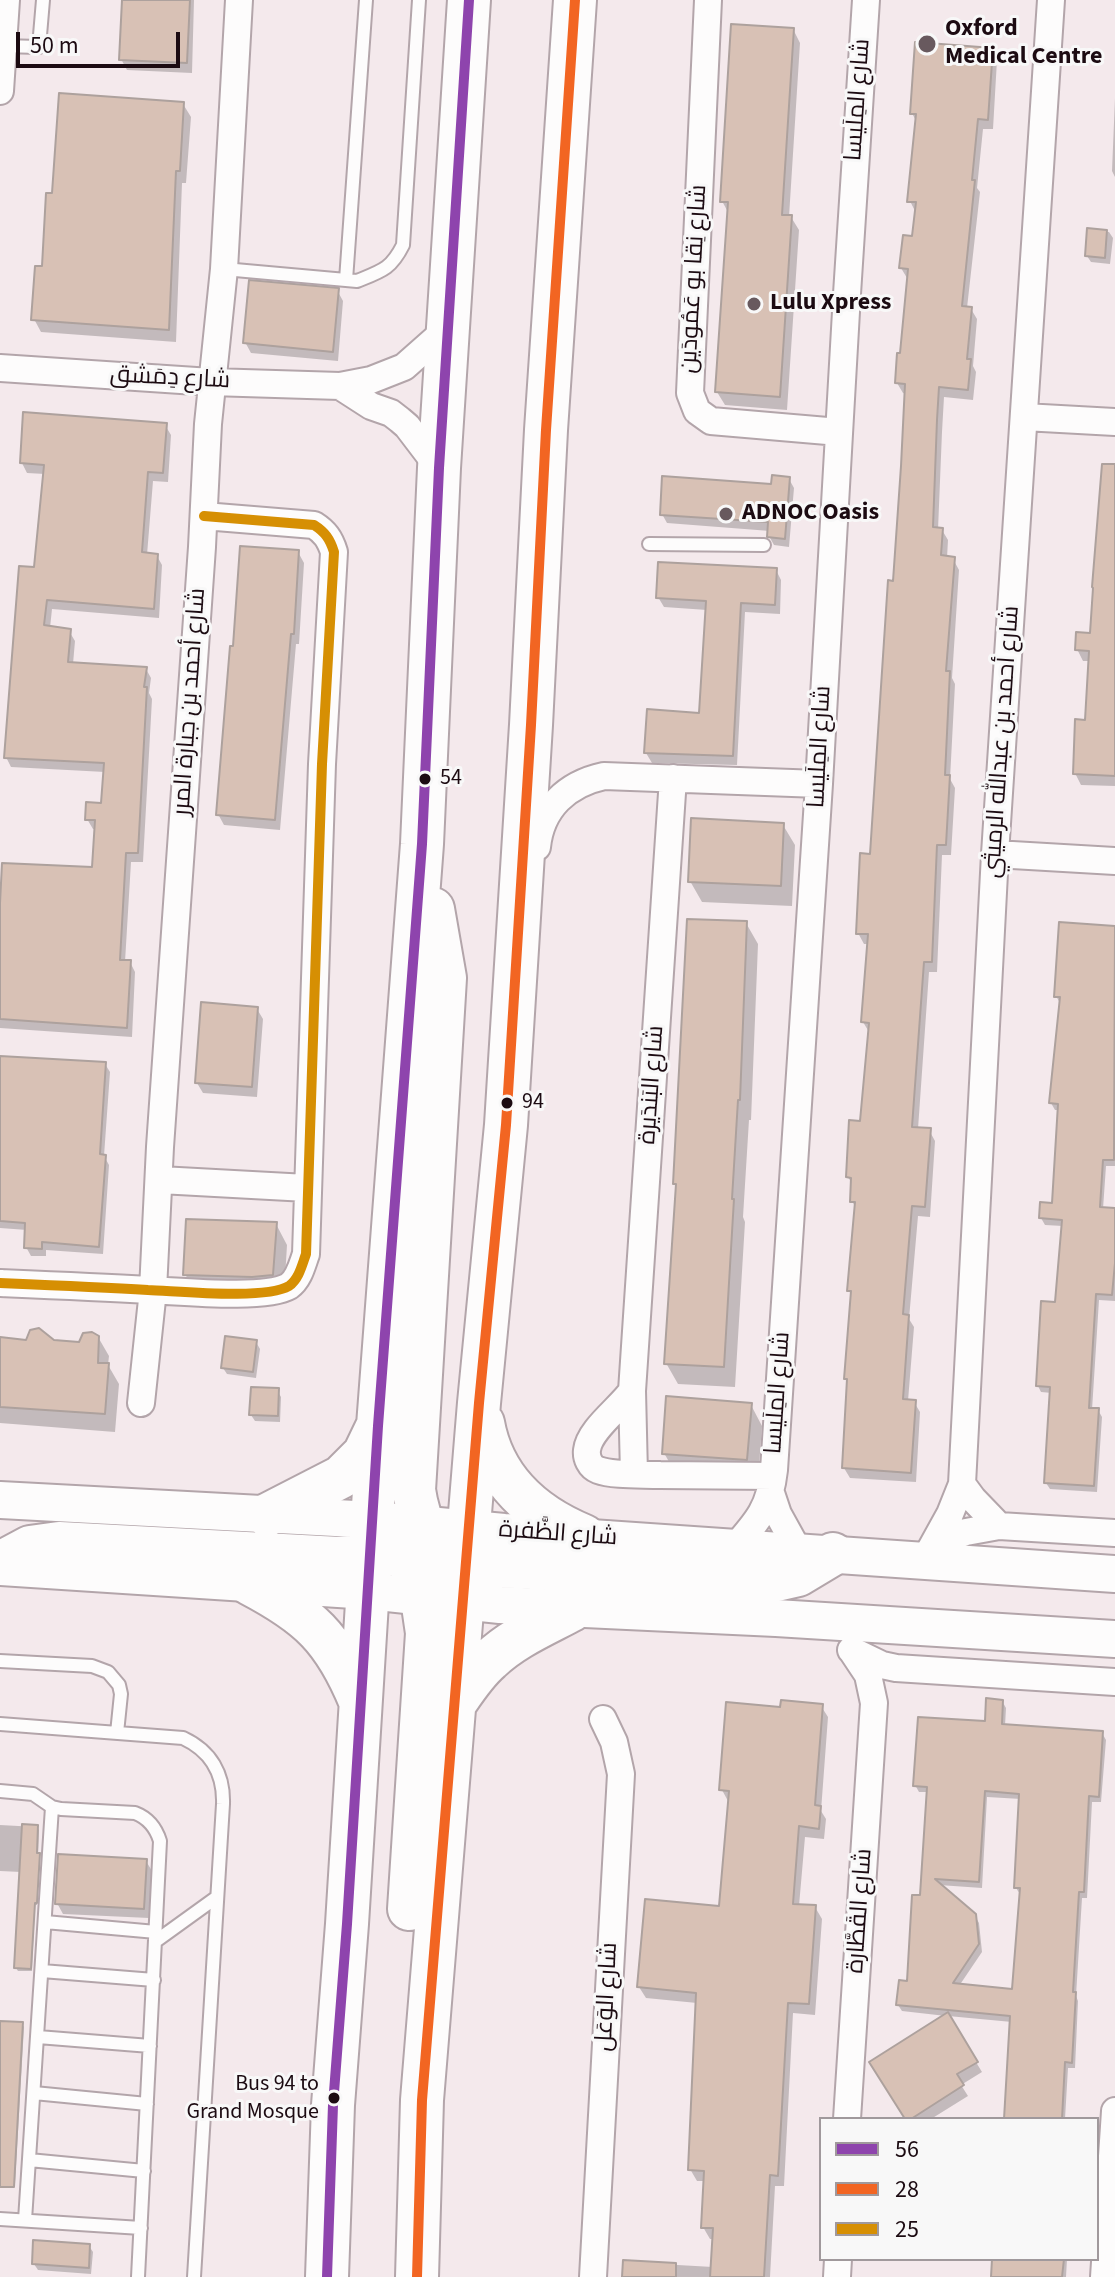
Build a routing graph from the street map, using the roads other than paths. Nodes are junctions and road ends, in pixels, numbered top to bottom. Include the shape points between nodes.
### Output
1 (6, 0) edge
2 (43, 0) edge
3 (239, 0) edge
4 (366, 0) edge
5 (419, 0) edge
6 (469, 0) edge
7 (575, 0) edge
8 (708, 0) edge
9 (866, 0) edge
10 (1051, 0) edge
11 (3, 46) junction
12 (0, 91) edge
13 (224, 269) junction
14 (346, 280) junction
15 (447, 329) junction
16 (0, 368) edge
17 (211, 382) junction
18 (340, 386) junction
19 (1024, 417) junction
20 (1115, 422) edge
21 (839, 432) junction
22 (439, 468) junction
23 (204, 516) junction
24 (649, 544) dead end
25 (764, 545) dead end
26 (673, 778) junction
27 (819, 784) junction
28 (422, 844) junction
29 (995, 854) junction
30 (1115, 861) edge
31 (513, 1000) junction
32 (506, 1125) junction
33 (160, 1180) junction
34 (307, 1188) junction
35 (433, 1203) junction
36 (0, 1283) edge
37 (153, 1290) junction
38 (632, 1391) junction
39 (141, 1403) dead end
40 (479, 1403) junction
41 (378, 1426) junction
42 (634, 1474) junction
43 (962, 1484) junction
44 (772, 1485) junction
45 (0, 1500) edge
46 (267, 1515) junction
47 (999, 1526) junction
48 (1112, 1532) edge
49 (584, 1536) junction
50 (734, 1548) junction
51 (930, 1552) junction
52 (816, 1553) junction
53 (421, 1561) junction
54 (0, 1565) edge
55 (1115, 1574) edge
56 (250, 1584) junction
57 (572, 1610) junction
58 (814, 1621) junction
59 (1115, 1639) edge
60 (852, 1651) junction
61 (0, 1661) edge
62 (927, 1670) junction
63 (1114, 1683) edge
64 (360, 1701) junction
65 (874, 1703) junction
66 (454, 1705) junction
67 (603, 1719) dead end
68 (0, 1724) edge
69 (117, 1733) junction
70 (0, 1791) edge
71 (52, 1807) junction
72 (217, 1897) junction
73 (45, 1922) junction
74 (347, 1924) junction
75 (408, 1924) junction
76 (156, 1936) junction
77 (42, 1971) junction
78 (154, 1980) junction
79 (38, 2037) junction
80 (150, 2046) junction
81 (34, 2093) junction
82 (422, 2100) junction
83 (147, 2104) junction
84 (1115, 2111) edge
85 (847, 2117) edge
86 (29, 2160) junction
87 (144, 2171) junction
88 (0, 2219) edge
89 (25, 2220) junction
90 (141, 2228) junction
91 (138, 2277) edge
92 (194, 2277) edge
93 (327, 2277) edge
94 (417, 2277) edge
95 (593, 2277) edge
96 (1104, 2277) edge

1 - 11 street
2 - 11 lane via 39,47
3 - 13 street, شارع أحمد بن جبارة المرر
4 - 14 lane
5 - 14 lane via 403,245 395,261 378,273
6 - 15 main road
7 - 31 main road
8 - 21 street, شارع نِقا بو عَمُودَين via 690,393 697,411 711,421
9 - 21 street, شارع المِلَيسا
10 - 19 street, شارع أحمد بن عبدالله الرميثي
11 - 12 street
13 - 14 lane
13 - 17 street, شارع أحمد بن جبارة المرر
15 - 18 street, شارع دِمَشق via 404,367
15 - 22 main road
16 - 17 street, شارع دِمَشق
17 - 18 street, شارع دِمَشق
17 - 23 street, شارع أحمد بن جبارة المرر
18 - 22 street via 407,426
19 - 20 street
19 - 29 street, شارع أحمد بن عبدالله الرميثي
21 - 27 street, شارع المِلَيسا
22 - 28 main road
23 - 33 street, شارع أحمد بن جبارة المرر
23 - 34 street via 314,525 334,552
24 - 25 lane
26 - 27 street
26 - 31 street via 604,776 578,785 547,811 539,831 525,953
26 - 38 street, شارع البَندَيرة
27 - 44 street, شارع المِلَيسا
28 - 35 main road via 445,978
28 - 41 main road
29 - 30 street
29 - 43 street, شارع أحمد بن عبدالله الرميثي
31 - 32 main road
32 - 35 main road via 468,1211 457,1218 442,1216
32 - 40 main road
33 - 34 street
33 - 37 street, شارع أحمد بن جبارة المرر
34 - 37 street via 306,1254 292,1284 264,1293
35 - 53 main road via 414,1490
36 - 37 street
37 - 39 street, شارع أحمد بن جبارة المرر
38 - 42 street, شارع البَندَيرة
38 - 42 street via 591,1437 587,1458 600,1471
40 - 49 main road via 498,1466 517,1493 559,1526
40 - 53 main road
41 - 46 main road via 364,1454 341,1477
41 - 53 main road
42 - 44 street
43 - 47 street
43 - 51 street, شارع أحمد بن عبدالله الرميثي
44 - 50 street, شارع المِلَيسا via 761,1514
44 - 52 street, شارع المِلَيسا via 778,1514
45 - 46 main road, شارع الظَّفرة
46 - 53 main road, شارع الظَّفرة
47 - 48 street
47 - 51 street via 966,1532
49 - 50 main road, شارع الظَّفرة
49 - 53 main road, شارع الظَّفرة
50 - 52 main road, شارع الظَّفرة
51 - 52 main road, شارع الظَّفرة
51 - 55 main road, شارع الظَّفرة
52 - 53 main road via 798,1575 763,1583
53 - 54 main road via 59,1543 30,1547
53 - 56 main road, شارع الظَّفرة
53 - 57 main road, شارع الظَّفرة
53 - 64 main road
53 - 66 main road
53 - 75 main road via 427,1633
54 - 56 main road, شارع الظَّفرة
56 - 64 main road via 286,1603 317,1629 335,1650
57 - 58 main road, شارع الظَّفرة
57 - 66 main road via 489,1660
58 - 59 main road, شارع الظَّفرة
58 - 60 street
60 - 62 street via 882,1665
60 - 65 street, شارع القَطَّارة via 868,1675
61 - 69 lane via 92,1666 108,1672 121,1694
62 - 63 street
62 - 65 street via 897,1681
64 - 74 main road
65 - 85 street, شارع القَطَّارة
66 - 82 main road
67 - 95 street, شارع الوَعَل via 621,1774
68 - 69 lane
69 - 72 lane via 183,1738 216,1767 223,1791
70 - 71 lane via 33,1794
71 - 73 lane
71 - 76 lane via 135,1813 153,1826 161,1850
72 - 76 lane
72 - 92 lane
73 - 76 lane
73 - 77 lane
74 - 75 main road via 355,1915 378,1907
74 - 93 main road
75 - 82 main road via 411,2023
76 - 78 lane
77 - 78 lane
77 - 79 lane
78 - 80 lane
79 - 80 lane
79 - 81 lane
80 - 83 lane
81 - 83 lane
81 - 86 lane
82 - 94 main road
83 - 87 lane
84 - 96 street
86 - 87 lane
86 - 89 lane
87 - 90 lane
88 - 89 lane
89 - 90 lane
90 - 91 lane

